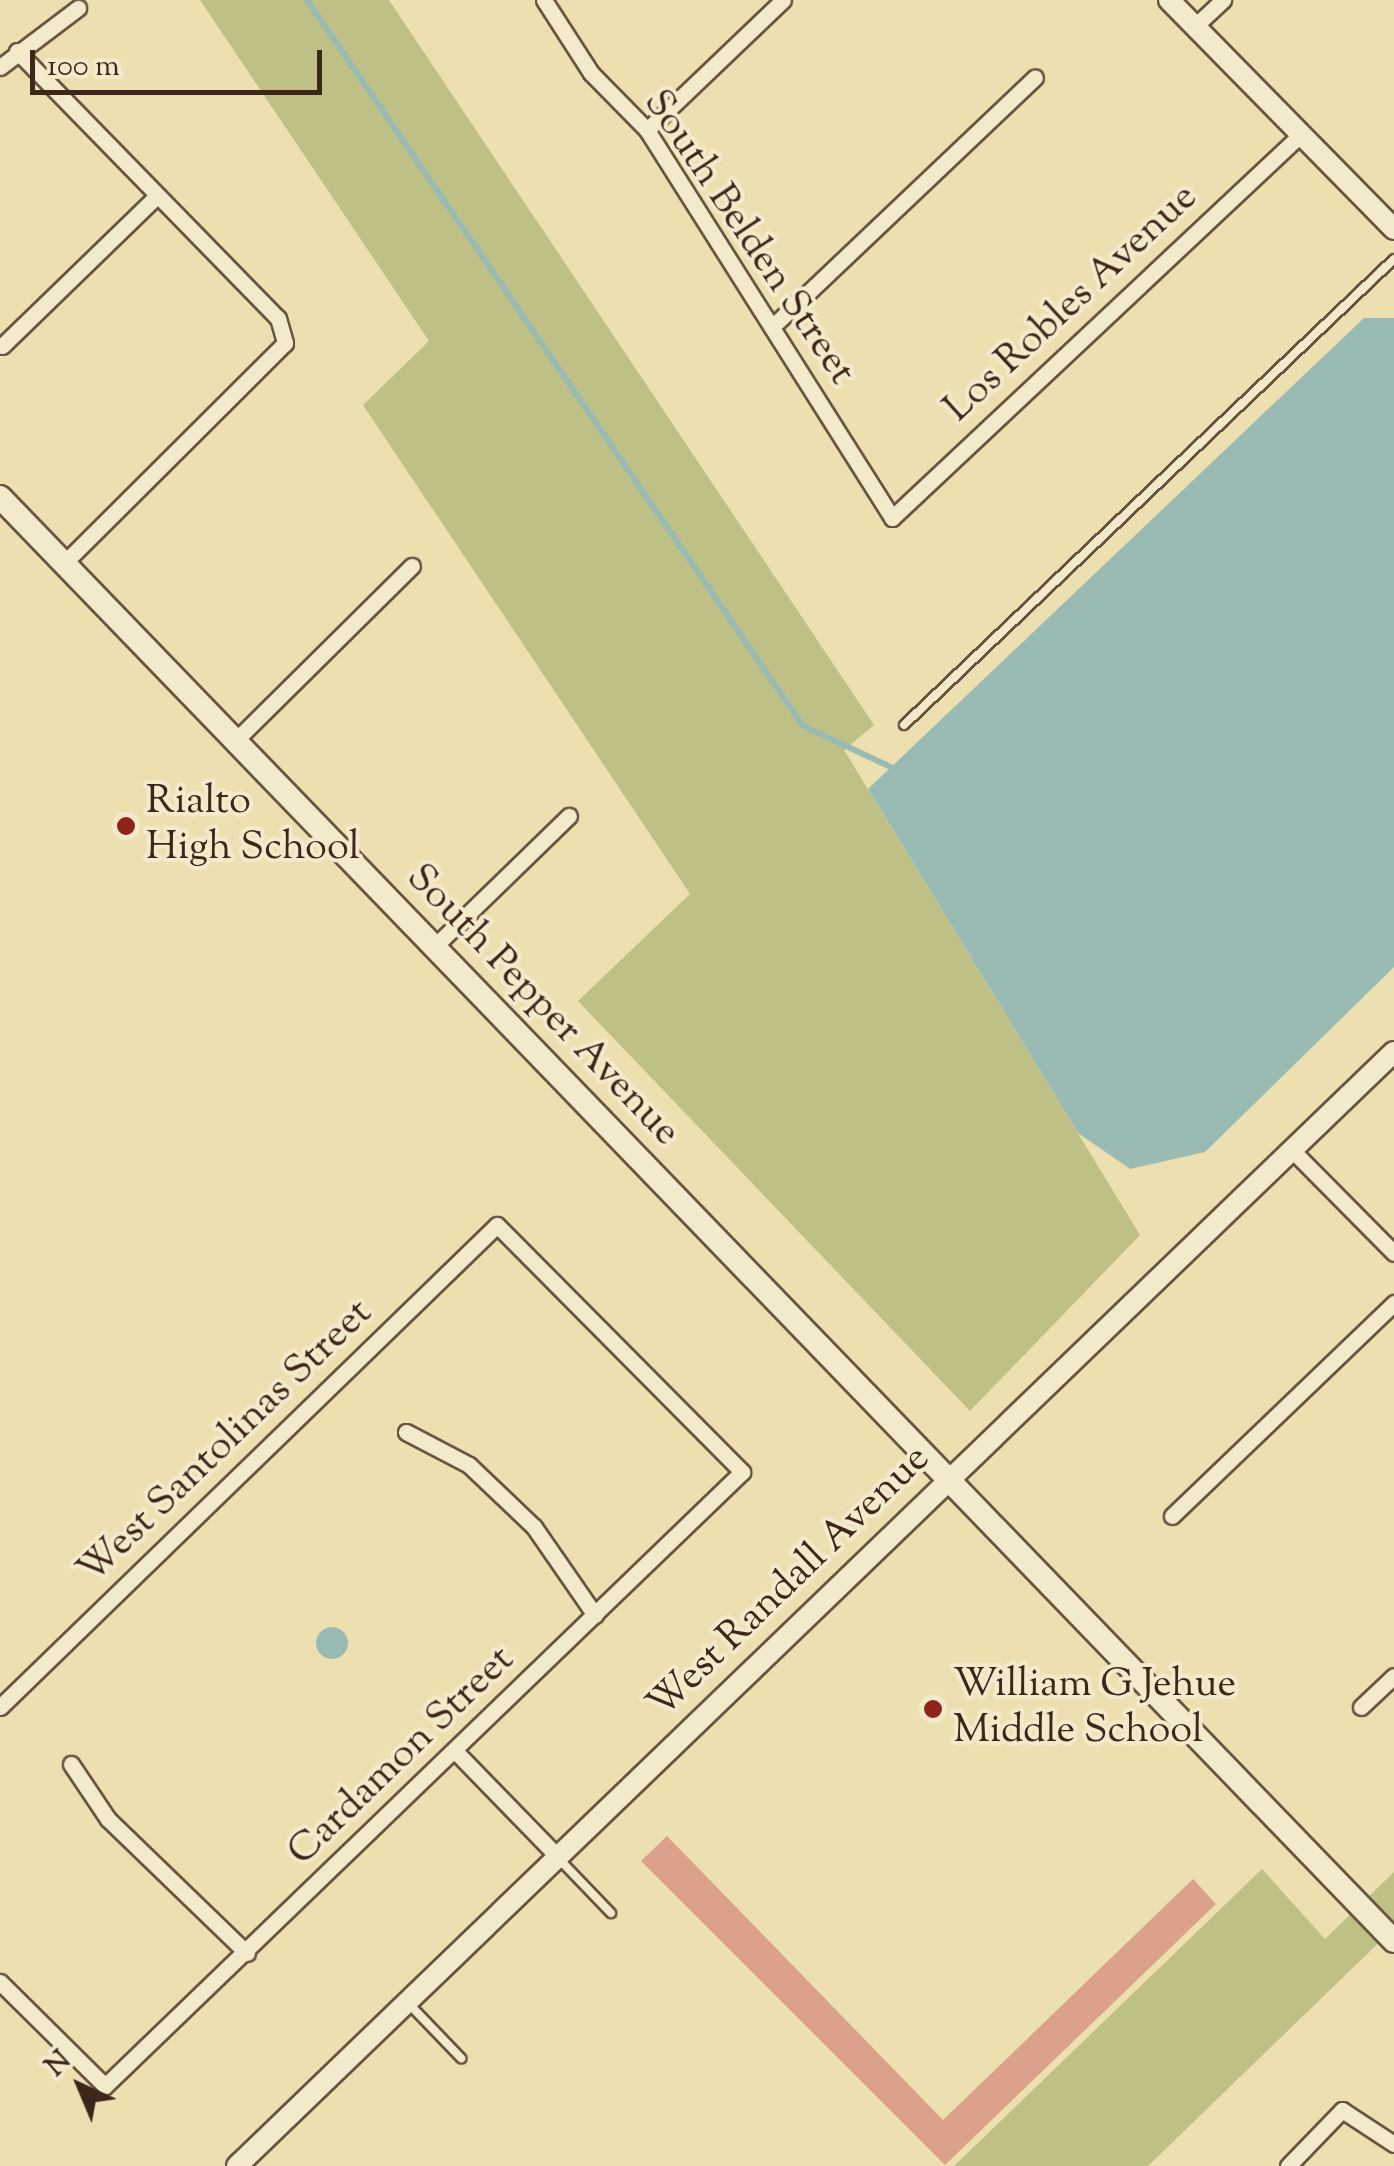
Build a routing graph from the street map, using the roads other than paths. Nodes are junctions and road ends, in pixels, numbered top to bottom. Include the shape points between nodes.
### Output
1 (544, 0) edge
2 (783, 0) edge
3 (1169, 0) edge
4 (1223, 0) edge
5 (78, 8) dead end
6 (1194, 27) junction
7 (17, 50) junction
8 (0, 67) edge
9 (1035, 76) dead end
10 (647, 130) junction
11 (1298, 137) junction
12 (158, 196) junction
13 (1394, 229) edge
14 (1394, 259) edge
15 (773, 326) junction
16 (2, 346) edge
17 (0, 498) edge
18 (892, 518) joint
19 (64, 563) junction
20 (412, 566) dead end
21 (904, 725) dead end
22 (236, 739) junction
23 (569, 816) dead end
24 (432, 949) junction
25 (1394, 1052) edge
26 (1294, 1152) junction
27 (497, 1225) joint
28 (1394, 1253) edge
29 (1394, 1303) edge
30 (406, 1432) dead end
31 (948, 1480) junction
32 (1172, 1516) dead end
33 (595, 1615) junction
34 (1394, 1676) edge
35 (0, 1707) edge
36 (1361, 1708) dead end
37 (456, 1752) junction
38 (70, 1764) dead end
39 (557, 1856) junction
40 (611, 1914) dead end
41 (1394, 1941) edge
42 (247, 1953) junction
43 (0, 1982) edge
44 (407, 2002) junction
45 (461, 2058) dead end
46 (1391, 2140) edge
47 (238, 2166) edge
48 (1288, 2166) edge

1 - 10 street, South Belden Street via 591,72
2 - 10 street
3 - 6 street
4 - 6 street
5 - 7 street
6 - 11 street
7 - 8 street
7 - 12 street
9 - 15 street
10 - 15 street, South Belden Street
11 - 13 street
11 - 18 street, Los Robles Avenue
12 - 16 street
12 - 19 street via 278,318 286,343
14 - 21 lane
15 - 18 street, South Belden Street
17 - 19 main road, South Pepper Avenue
19 - 22 main road, South Pepper Avenue
20 - 22 street
22 - 24 main road, South Pepper Avenue
23 - 24 street
24 - 31 main road, South Pepper Avenue
25 - 26 street, West Randall Avenue
26 - 28 street
26 - 31 street, West Randall Avenue
27 - 33 street, Cardamon Street via 742,1472
27 - 35 street, West Santolinas Street
29 - 32 street
30 - 33 street via 468,1465 534,1527
31 - 39 street, West Randall Avenue
31 - 41 main road, South Pepper Avenue
33 - 37 street, Cardamon Street
34 - 36 street
37 - 39 street
37 - 42 street, Cardamon Street
38 - 42 street via 108,1818
39 - 40 lane
39 - 44 street, West Randall Avenue
42 - 43 street, Cardamon Street via 105,2086
44 - 45 lane
44 - 47 street, West Randall Avenue
46 - 48 street via 1342,2110

